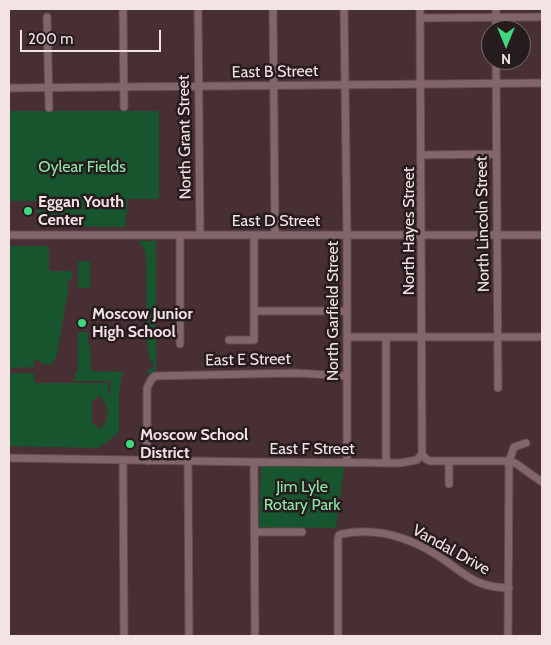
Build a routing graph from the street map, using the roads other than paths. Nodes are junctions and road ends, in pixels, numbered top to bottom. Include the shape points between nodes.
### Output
1 (123, 9) edge
2 (198, 9) edge
3 (273, 9) edge
4 (344, 9) edge
5 (420, 9) edge
6 (496, 9) edge
7 (48, 17) dead end
8 (496, 17) junction
9 (542, 17) edge
10 (420, 18) junction
11 (496, 70) edge
12 (496, 83) junction
13 (542, 83) edge
14 (421, 84) junction
15 (346, 85) junction
16 (198, 86) junction
17 (275, 86) junction
18 (48, 87) junction
19 (124, 87) junction
20 (9, 88) edge
21 (124, 106) dead end
22 (48, 108) dead end
23 (496, 154) junction
24 (422, 155) junction
25 (254, 234) junction
26 (275, 234) junction
27 (9, 235) edge
28 (180, 235) junction
29 (200, 235) junction
30 (347, 235) junction
31 (422, 235) junction
32 (497, 235) junction
33 (542, 235) edge
34 (254, 311) junction
35 (347, 311) junction
36 (542, 336) edge
37 (347, 337) junction
38 (386, 337) junction
39 (423, 337) junction
40 (498, 337) junction
41 (229, 340) dead end
42 (180, 344) dead end
43 (347, 376) junction
44 (498, 388) dead end
45 (526, 443) dead end
46 (422, 454) junction
47 (9, 458) edge
48 (123, 460) junction
49 (148, 461) junction
50 (188, 461) junction
51 (449, 461) junction
52 (254, 462) junction
53 (347, 462) junction
54 (386, 462) junction
55 (509, 462) junction
56 (542, 482) edge
57 (449, 484) dead end
58 (255, 532) junction
59 (302, 532) dead end
60 (509, 588) junction
61 (124, 636) edge
62 (190, 636) edge
63 (255, 636) edge
64 (338, 636) edge
65 (508, 636) edge

1 - 19 street
2 - 16 street, North Grant Street
3 - 17 street
4 - 15 street, North Garfield Street
5 - 10 street, North Hayes Street
6 - 8 street
7 - 18 street
8 - 9 street
8 - 10 street
10 - 14 street, North Hayes Street
11 - 12 street, North Lincoln Street
12 - 13 street, East B Street
12 - 14 street, East B Street
12 - 23 street, North Lincoln Street
14 - 15 street, East B Street
14 - 24 street, North Hayes Street
15 - 17 street, East B Street
15 - 30 street, North Garfield Street
16 - 17 street, East B Street
16 - 19 street, East B Street
16 - 29 street, North Grant Street
17 - 26 street
18 - 19 street, East B Street
18 - 20 street, East B Street
18 - 22 street
19 - 21 street
23 - 24 street
23 - 32 street, North Lincoln Street
24 - 31 street, North Hayes Street
25 - 26 street, East D Street
25 - 29 street, East D Street
25 - 34 street
26 - 30 street, East D Street
27 - 28 street, East D Street
28 - 29 street, East D Street
28 - 42 street
30 - 31 street, East D Street
30 - 35 street, North Garfield Street
31 - 32 street, East D Street
31 - 39 street, North Hayes Street
32 - 33 street, East D Street
32 - 40 street, North Lincoln Street
34 - 35 street
34 - 41 street via 254,340
35 - 37 street, North Garfield Street
36 - 40 street
37 - 38 street
37 - 43 street, North Garfield Street
38 - 39 street
38 - 54 street
39 - 40 street
39 - 46 street, North Hayes Street
40 - 44 street, North Lincoln Street
43 - 49 street, East E Street via 296,373 155,376 147,388
43 - 53 street, North Garfield Street
45 - 55 street via 514,447
46 - 51 street via 430,461
46 - 54 street, East F Street via 412,462
47 - 48 street, East F Street
48 - 49 street, East F Street
48 - 61 street
49 - 50 street, East F Street
50 - 52 street, East F Street
50 - 62 street
51 - 55 street
51 - 57 street
52 - 53 street, East F Street
52 - 58 street
53 - 54 street, East F Street
55 - 56 street
55 - 60 street
58 - 59 street
58 - 63 street
60 - 64 street, Vandal Drive via 476,582 413,542 363,531 342,534 338,539
60 - 65 street

